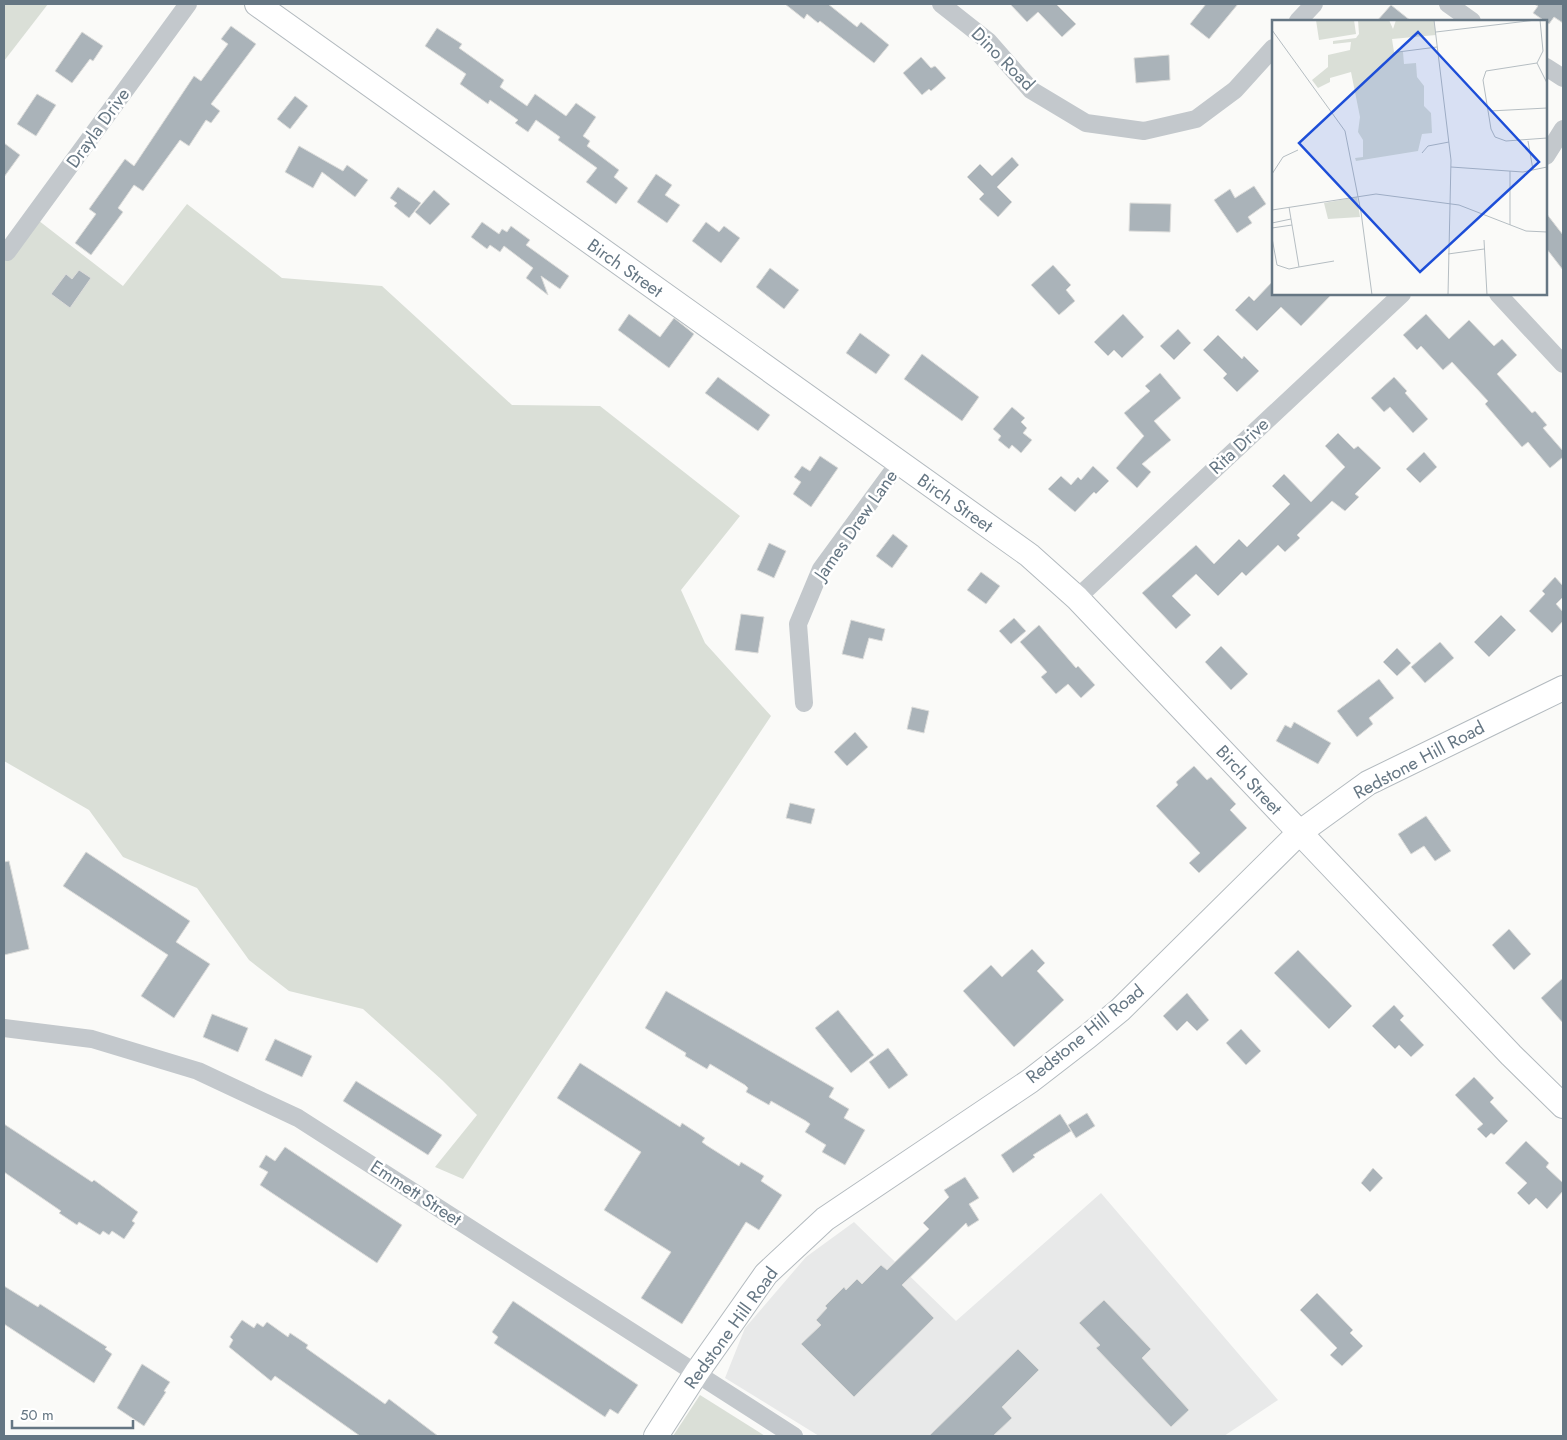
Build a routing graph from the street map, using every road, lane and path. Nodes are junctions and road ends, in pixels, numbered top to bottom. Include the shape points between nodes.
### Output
1 (188, 4) edge
2 (257, 4) edge
3 (1314, 4) edge
4 (1448, 4) edge
5 (947, 5) edge
6 (1299, 20) edge
7 (1471, 20) edge
8 (1272, 49) edge
9 (1547, 68) edge
10 (1563, 78) edge
11 (1563, 129) edge
12 (1547, 154) edge
13 (7, 252) dead end
14 (1401, 295) edge
15 (1499, 295) edge
16 (1563, 364) edge
17 (898, 464) junction
18 (1077, 598) junction
19 (1563, 688) edge
20 (804, 703) dead end
21 (1299, 833) junction
22 (4, 1028) edge
23 (1563, 1106) edge
24 (697, 1372) junction
25 (656, 1436) edge
26 (794, 1436) edge

1 - 13 street, Drayla Drive
2 - 17 main road, Birch Street
3 - 6 street
4 - 7 street
5 - 8 street, Dino Road via 988,41 1032,90 1086,123 1144,131 1196,119 1235,90
9 - 10 street
11 - 12 street
14 - 18 street, Rita Drive
15 - 16 street
17 - 18 main road, Birch Street via 1029,555
17 - 20 street, James Drew Lane via 821,569 798,624
18 - 21 main road, Birch Street
19 - 21 main road, Redstone Hill Road via 1368,782
21 - 23 main road, Birch Street
21 - 24 main road, Redstone Hill Road via 1120,1010 1088,1037 1030,1081 825,1219 793,1246 766,1274
22 - 24 street, Emmett Street via 92,1038 198,1071 298,1118
24 - 25 main road, Redstone Hill Road
24 - 26 street, Emmett Street

